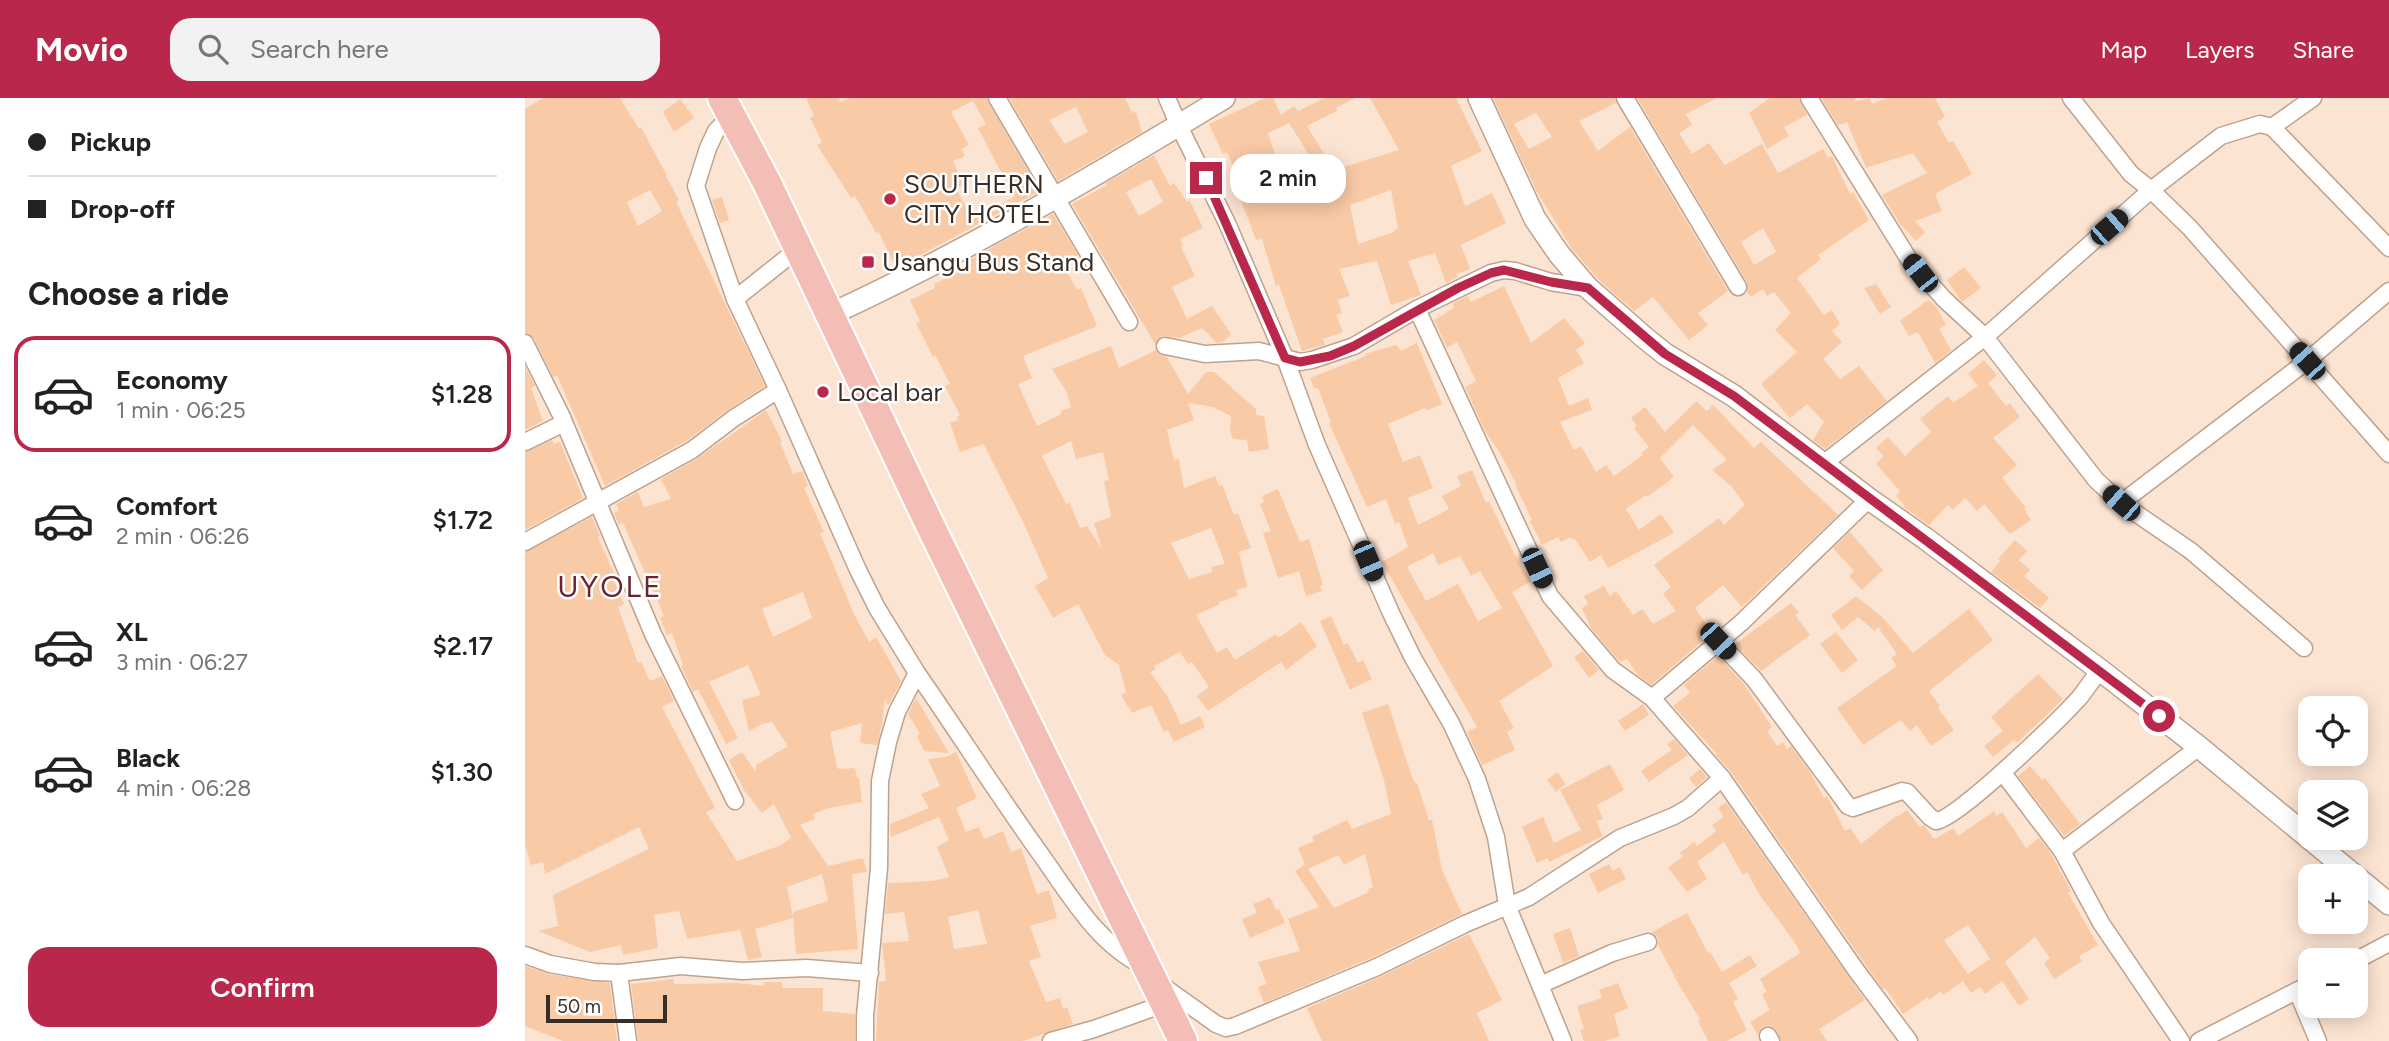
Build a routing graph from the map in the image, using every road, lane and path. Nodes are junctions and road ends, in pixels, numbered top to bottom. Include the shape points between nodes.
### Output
1 (997, 98) edge
2 (1167, 98) edge
3 (1224, 98) edge
4 (1479, 98) edge
5 (1625, 98) edge
6 (1809, 98) edge
7 (2071, 98) edge
8 (2313, 98) edge
9 (726, 107) edge
10 (1178, 126) junction
11 (2272, 127) junction
12 (2151, 190) junction
13 (1057, 197) junction
14 (2389, 248) edge
15 (798, 249) junction
16 (1738, 287) dead end
17 (1588, 288) junction
18 (2389, 291) edge
19 (735, 299) junction
20 (1417, 309) junction
21 (829, 315) junction
22 (1129, 322) dead end
23 (1985, 337) junction
24 (525, 344) edge
25 (1165, 346) dead end
26 (1285, 358) junction
27 (2307, 361) junction
28 (778, 390) junction
29 (564, 423) junction
30 (525, 442) edge
31 (2389, 454) edge
32 (1823, 464) junction
33 (1869, 499) junction
34 (598, 502) junction
35 (2121, 503) junction
36 (525, 542) edge
37 (1718, 641) junction
38 (2304, 648) dead end
39 (2100, 670) junction
40 (918, 673) junction
41 (1652, 698) junction
42 (2199, 747) junction
43 (2003, 773) junction
44 (1722, 778) junction
45 (735, 801) dead end
46 (2062, 852) junction
47 (2389, 904) edge
48 (1507, 905) junction
49 (1648, 942) dead end
50 (2389, 943) edge
51 (2368, 954) edge
52 (525, 955) edge
53 (619, 973) junction
54 (870, 973) junction
55 (1155, 984) junction
56 (1539, 985) junction
57 (2298, 990) edge
58 (2312, 1018) edge
59 (628, 1041) edge
60 (865, 1041) edge
61 (1051, 1041) edge
62 (1182, 1041) edge
63 (1563, 1041) edge
64 (1909, 1041) edge
65 (2181, 1041) edge
66 (2199, 1041) edge
67 (2318, 1041) edge

1 - 13 street
2 - 10 street
3 - 10 street
4 - 17 street via 1535,219
5 - 16 street
6 - 23 street via 1910,261
7 - 12 street via 2131,173
8 - 11 street
9 - 15 highway
9 - 19 street via 696,186
10 - 13 street
10 - 26 street via 1227,223
11 - 12 street via 2260,124 2221,136
11 - 14 street
12 - 23 street
12 - 27 street
13 - 21 street
13 - 22 street
15 - 19 street
15 - 21 highway
17 - 20 street via 1504,270
17 - 32 street via 1665,354 1734,396
18 - 27 street
19 - 28 street
20 - 26 street via 1330,356 1300,362
20 - 41 street via 1550,596 1612,670
21 - 55 highway
23 - 32 street
23 - 35 street via 2074,454
24 - 29 street
25 - 26 street via 1205,354 1259,351
26 - 48 street via 1317,445 1391,613 1477,779 1496,837
27 - 31 street
27 - 35 street
28 - 34 street via 692,450
28 - 40 street via 857,570
29 - 30 street
29 - 34 street
32 - 33 street
33 - 37 street
33 - 39 street
34 - 36 street
34 - 45 street via 653,634
35 - 38 street via 2199,557
37 - 41 street
37 - 43 street via 1754,679 1848,806 1902,791 1930,817 1941,821
39 - 42 street
39 - 43 street
40 - 54 street via 897,712 880,781 879,868
40 - 55 street via 1009,811 1089,920
41 - 44 street
42 - 46 street
42 - 47 street
43 - 46 street
44 - 48 street via 1681,812 1620,838 1529,897
44 - 64 street
46 - 65 street via 2101,923
48 - 55 street via 1377,967 1226,1028
48 - 56 street
49 - 56 street
50 - 51 street
52 - 53 street via 550,964
53 - 54 street via 681,966
53 - 59 street
54 - 60 street
55 - 61 street via 1094,1029
55 - 62 highway
56 - 63 street
57 - 66 street
58 - 67 street

